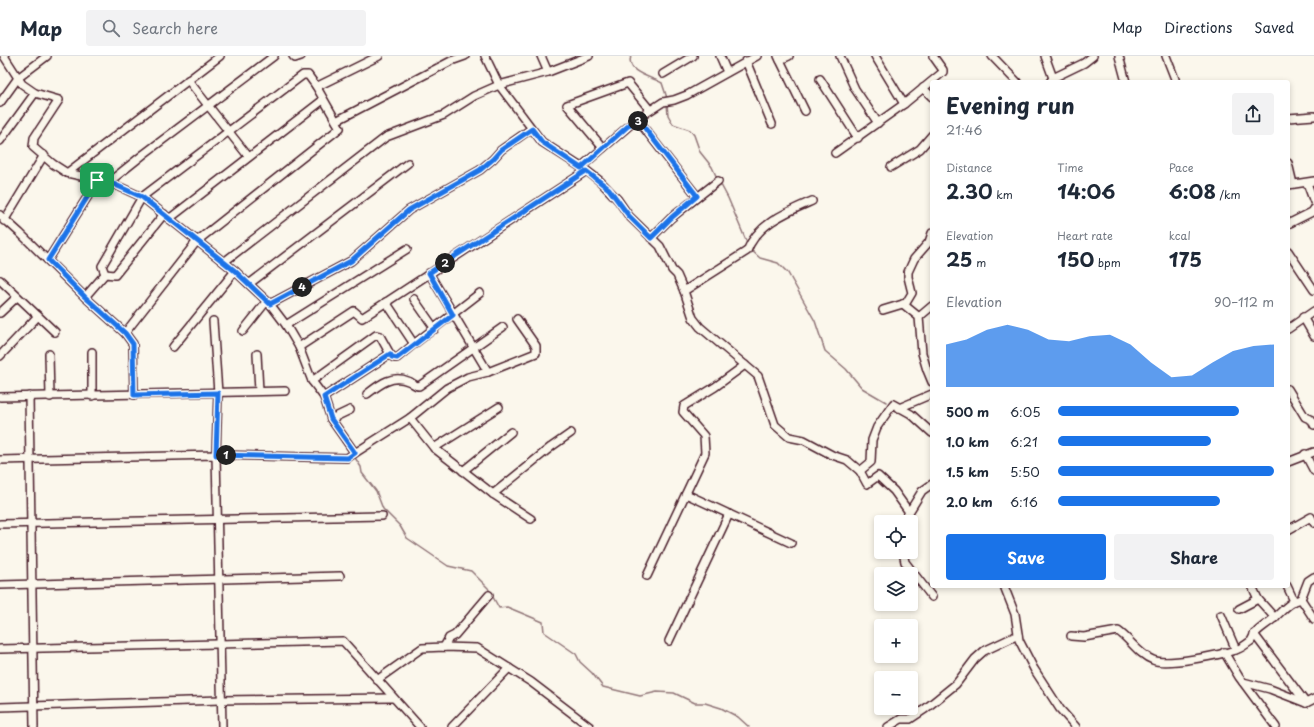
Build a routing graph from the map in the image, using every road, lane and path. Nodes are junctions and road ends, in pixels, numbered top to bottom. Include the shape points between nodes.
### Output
1 (4, 56) edge
2 (47, 56) edge
3 (220, 56) edge
4 (274, 56) edge
5 (293, 56) edge
6 (301, 56) edge
7 (379, 56) edge
8 (464, 56) edge
9 (485, 56) edge
10 (541, 56) edge
11 (589, 56) edge
12 (693, 56) edge
13 (720, 56) edge
14 (757, 56) edge
15 (789, 56) edge
16 (840, 56) edge
17 (876, 56) edge
18 (933, 56) edge
19 (992, 56) edge
20 (1045, 56) edge
21 (1093, 56) edge
22 (1119, 56) edge
23 (1166, 56) edge
24 (779, 58) edge
25 (746, 61) junction
26 (548, 72) junction
27 (727, 72) junction
28 (663, 74) dead end
29 (18, 78) junction
30 (820, 79) dead end
31 (1175, 79) dead end
32 (188, 80) junction
33 (933, 80) edge
34 (1015, 80) edge
35 (1051, 80) edge
36 (1125, 80) edge
37 (930, 82) edge
38 (499, 85) junction
39 (316, 86) junction
40 (923, 88) junction
41 (35, 93) junction
42 (930, 95) edge
43 (323, 100) junction
44 (0, 103) edge
45 (904, 104) junction
46 (208, 105) junction
47 (650, 110) junction
48 (805, 111) dead end
49 (1314, 116) edge
50 (637, 118) junction
51 (1290, 118) edge
52 (336, 121) junction
53 (878, 123) junction
54 (772, 124) dead end
55 (532, 129) junction
56 (228, 131) junction
57 (930, 137) edge
58 (858, 138) junction
59 (0, 141) edge
60 (603, 148) junction
61 (835, 153) dead end
62 (44, 155) junction
63 (248, 156) junction
64 (408, 163) dead end
65 (891, 167) dead end
66 (584, 169) junction
67 (67, 173) junction
68 (97, 180) junction
69 (718, 181) dead end
70 (109, 182) junction
71 (1310, 182) edge
72 (1290, 185) edge
73 (697, 196) junction
74 (142, 197) junction
75 (812, 200) dead end
76 (1314, 202) edge
77 (1314, 209) edge
78 (1, 217) edge
79 (166, 217) junction
80 (1290, 223) edge
81 (651, 238) junction
82 (930, 239) edge
83 (197, 241) junction
84 (407, 249) dead end
85 (1290, 254) edge
86 (48, 260) junction
87 (224, 262) junction
88 (235, 271) junction
89 (429, 273) junction
90 (106, 274) junction
91 (0, 280) edge
92 (249, 284) junction
93 (1314, 290) edge
94 (684, 291) junction
95 (480, 293) dead end
96 (17, 297) junction
97 (85, 297) junction
98 (414, 299) dead end
99 (386, 302) junction
100 (268, 303) junction
101 (904, 304) junction
102 (930, 308) edge
103 (883, 310) dead end
104 (1314, 311) edge
105 (0, 313) edge
106 (453, 315) junction
107 (38, 316) junction
108 (919, 317) junction
109 (1303, 317) junction
110 (517, 319) dead end
111 (213, 321) dead end
112 (286, 325) junction
113 (502, 327) dead end
114 (1290, 327) edge
115 (434, 329) junction
116 (243, 331) dead end
117 (56, 332) dead end
118 (125, 333) junction
119 (1314, 336) edge
120 (414, 344) junction
121 (173, 347) dead end
122 (299, 347) junction
123 (473, 347) junction
124 (92, 352) dead end
125 (50, 354) dead end
126 (257, 354) dead end
127 (390, 354) junction
128 (0, 356) edge
129 (745, 365) junction
130 (488, 372) junction
131 (930, 376) edge
132 (312, 380) junction
133 (258, 391) junction
134 (285, 391) dead end
135 (1290, 392) edge
136 (218, 393) junction
137 (367, 394) dead end
138 (134, 395) junction
139 (930, 395) edge
140 (29, 396) junction
141 (92, 396) junction
142 (0, 397) edge
143 (50, 397) junction
144 (324, 397) junction
145 (499, 407) dead end
146 (899, 408) junction
147 (350, 410) dead end
148 (410, 418) junction
149 (331, 419) junction
150 (1314, 425) edge
151 (930, 431) edge
152 (511, 432) dead end
153 (571, 434) dead end
154 (434, 448) junction
155 (1314, 452) edge
156 (355, 453) junction
157 (1305, 454) junction
158 (216, 455) junction
159 (31, 458) junction
160 (0, 460) edge
161 (1290, 461) edge
162 (462, 471) junction
163 (1314, 471) edge
164 (860, 472) junction
165 (930, 485) edge
166 (493, 494) junction
167 (686, 494) junction
168 (909, 512) junction
169 (729, 514) junction
170 (907, 515) edge
171 (382, 516) dead end
172 (217, 519) junction
173 (531, 519) dead end
174 (1314, 523) edge
175 (0, 524) edge
176 (32, 524) junction
177 (1290, 529) edge
178 (791, 543) dead end
179 (904, 559) edge
180 (340, 576) dead end
181 (647, 576) dead end
182 (1314, 578) edge
183 (218, 579) junction
184 (33, 584) junction
185 (0, 585) edge
186 (1005, 588) edge
187 (1253, 588) edge
188 (1289, 588) edge
189 (489, 595) dead end
190 (932, 597) dead end
191 (1258, 599) junction
192 (1298, 600) junction
193 (1239, 609) dead end
194 (1221, 615) dead end
195 (1275, 618) junction
196 (1314, 619) edge
197 (1254, 634) junction
198 (1018, 635) junction
199 (1070, 636) dead end
200 (669, 641) dead end
201 (220, 643) junction
202 (444, 647) junction
203 (0, 648) edge
204 (34, 648) junction
205 (1236, 650) junction
206 (1224, 652) junction
207 (509, 668) junction
208 (378, 680) junction
209 (1243, 682) junction
210 (394, 698) junction
211 (1314, 699) edge
212 (221, 700) junction
213 (1306, 703) junction
214 (0, 707) edge
215 (34, 707) junction
216 (34, 727) edge
217 (222, 727) edge
218 (420, 727) edge
219 (452, 727) edge
220 (590, 727) edge
221 (888, 727) edge
222 (1076, 727) edge
223 (1276, 727) edge

1 - 29 street
2 - 29 street
3 - 32 street
4 - 46 street
5 - 6 street
7 - 39 street
8 - 52 street
9 - 38 street
10 - 26 street
11 - 26 street
12 - 28 street
13 - 27 street
14 - 25 street
15 - 24 street
16 - 53 street via 855,89
17 - 45 street
18 - 33 street via 943,72
19 - 34 street
20 - 35 street
21 - 35 street
22 - 36 street
23 - 31 street
24 - 48 street
25 - 27 street
25 - 54 street
26 - 38 street
27 - 47 street via 687,95
29 - 41 street
29 - 44 street
30 - 58 street
32 - 46 street
32 - 67 street
37 - 40 street
38 - 55 street
38 - 87 street via 474,96 444,115 386,137
39 - 43 street
39 - 56 street via 308,75 303,75
40 - 42 street
40 - 45 street
41 - 59 street
41 - 62 street via 59,100 34,138 33,147
43 - 52 street
43 - 63 street
45 - 53 street
46 - 56 street
46 - 70 street
47 - 50 street
47 - 60 street via 628,83 567,105
49 - 51 street
50 - 60 street
50 - 73 street
52 - 83 street via 340,128
53 - 58 street
55 - 66 street via 542,142
55 - 100 street via 501,150 480,170 409,210 351,261
56 - 63 street
56 - 74 street
57 - 65 street via 920,149
58 - 61 street
60 - 66 street
62 - 67 street
62 - 78 street
63 - 79 street
64 - 92 street
66 - 81 street via 609,189 629,216
66 - 89 street
67 - 68 street
68 - 70 street
68 - 86 street
69 - 73 street
70 - 74 street
71 - 72 street
71 - 76 street
73 - 81 street
74 - 79 street
74 - 90 street via 102,266
75 - 94 street via 775,219 756,235 747,251
77 - 80 street
78 - 86 street
79 - 83 street
79 - 90 street via 115,275
81 - 94 street via 660,246
82 - 101 street via 914,259 908,272 913,290
83 - 87 street
83 - 118 street
84 - 112 street
85 - 93 street
86 - 97 street
87 - 88 street
88 - 92 street
88 - 121 street
89 - 99 street
89 - 106 street
90 - 97 street
91 - 96 street
92 - 100 street
94 - 129 street via 693,318 700,327
95 - 106 street
96 - 105 street
96 - 107 street
97 - 118 street
98 - 115 street
99 - 120 street
99 - 122 street via 362,319 354,311
100 - 112 street
100 - 116 street
101 - 103 street
101 - 108 street
102 - 108 street
104 - 109 street
106 - 115 street
106 - 123 street
107 - 117 street
107 - 128 street
108 - 131 street via 922,353
109 - 114 street
109 - 119 street
110 - 130 street via 536,346 536,353
111 - 136 street
112 - 122 street
113 - 123 street
115 - 120 street
118 - 138 street via 133,344
120 - 127 street via 397,358
122 - 132 street
123 - 130 street
123 - 137 street via 419,386 397,378 380,384
124 - 141 street
125 - 143 street
126 - 133 street
127 - 132 street via 380,336 376,336
127 - 144 street
129 - 164 street via 758,376 775,425 789,437 804,440 847,460
129 - 167 street via 684,406 683,412 704,436 705,453
130 - 148 street via 468,377 447,388
132 - 144 street
133 - 134 street
133 - 136 street
135 - 150 street via 1305,417 1312,420
136 - 138 street
136 - 158 street
138 - 141 street
139 - 146 street
140 - 142 street
140 - 143 street
140 - 159 street
141 - 143 street
144 - 149 street
145 - 154 street
146 - 151 street via 911,414
146 - 164 street via 893,404 877,427 872,440 871,462
147 - 149 street
148 - 154 street
148 - 156 street
149 - 156 street
152 - 162 street
153 - 166 street
154 - 162 street
155 - 157 street
156 - 158 street via 348,458
157 - 161 street
157 - 163 street
158 - 159 street
158 - 172 street
159 - 160 street
159 - 176 street
162 - 166 street
164 - 168 street via 867,484 878,476 894,491
165 - 168 street via 922,490
166 - 173 street
167 - 169 street
167 - 181 street
168 - 170 street
169 - 178 street
169 - 200 street
171 - 172 street
172 - 176 street
172 - 183 street
174 - 177 street via 1311,517
175 - 176 street
176 - 184 street
179 - 190 street
180 - 183 street
182 - 192 street via 1308,581
183 - 184 street
183 - 201 street
184 - 185 street
184 - 204 street
186 - 198 street via 1015,614
187 - 191 street
188 - 192 street
189 - 202 street via 455,635 449,638
191 - 193 street
191 - 195 street
192 - 195 street via 1282,609
192 - 196 street
194 - 205 street
195 - 197 street
197 - 205 street via 1251,641
197 - 213 street
198 - 221 street via 984,651 956,684 925,709 910,719 901,719
198 - 222 street via 1034,668 1060,709
199 - 206 street via 1084,637 1118,631 1154,661 1187,660
201 - 204 street
201 - 208 street via 343,641
201 - 212 street
202 - 207 street via 477,648
202 - 208 street via 422,648
203 - 204 street
204 - 215 street
205 - 206 street
206 - 209 street
207 - 219 street
207 - 220 street
208 - 210 street
209 - 213 street
209 - 223 street
210 - 212 street
210 - 218 street
211 - 213 street
212 - 215 street
212 - 217 street
214 - 215 street
215 - 216 street

